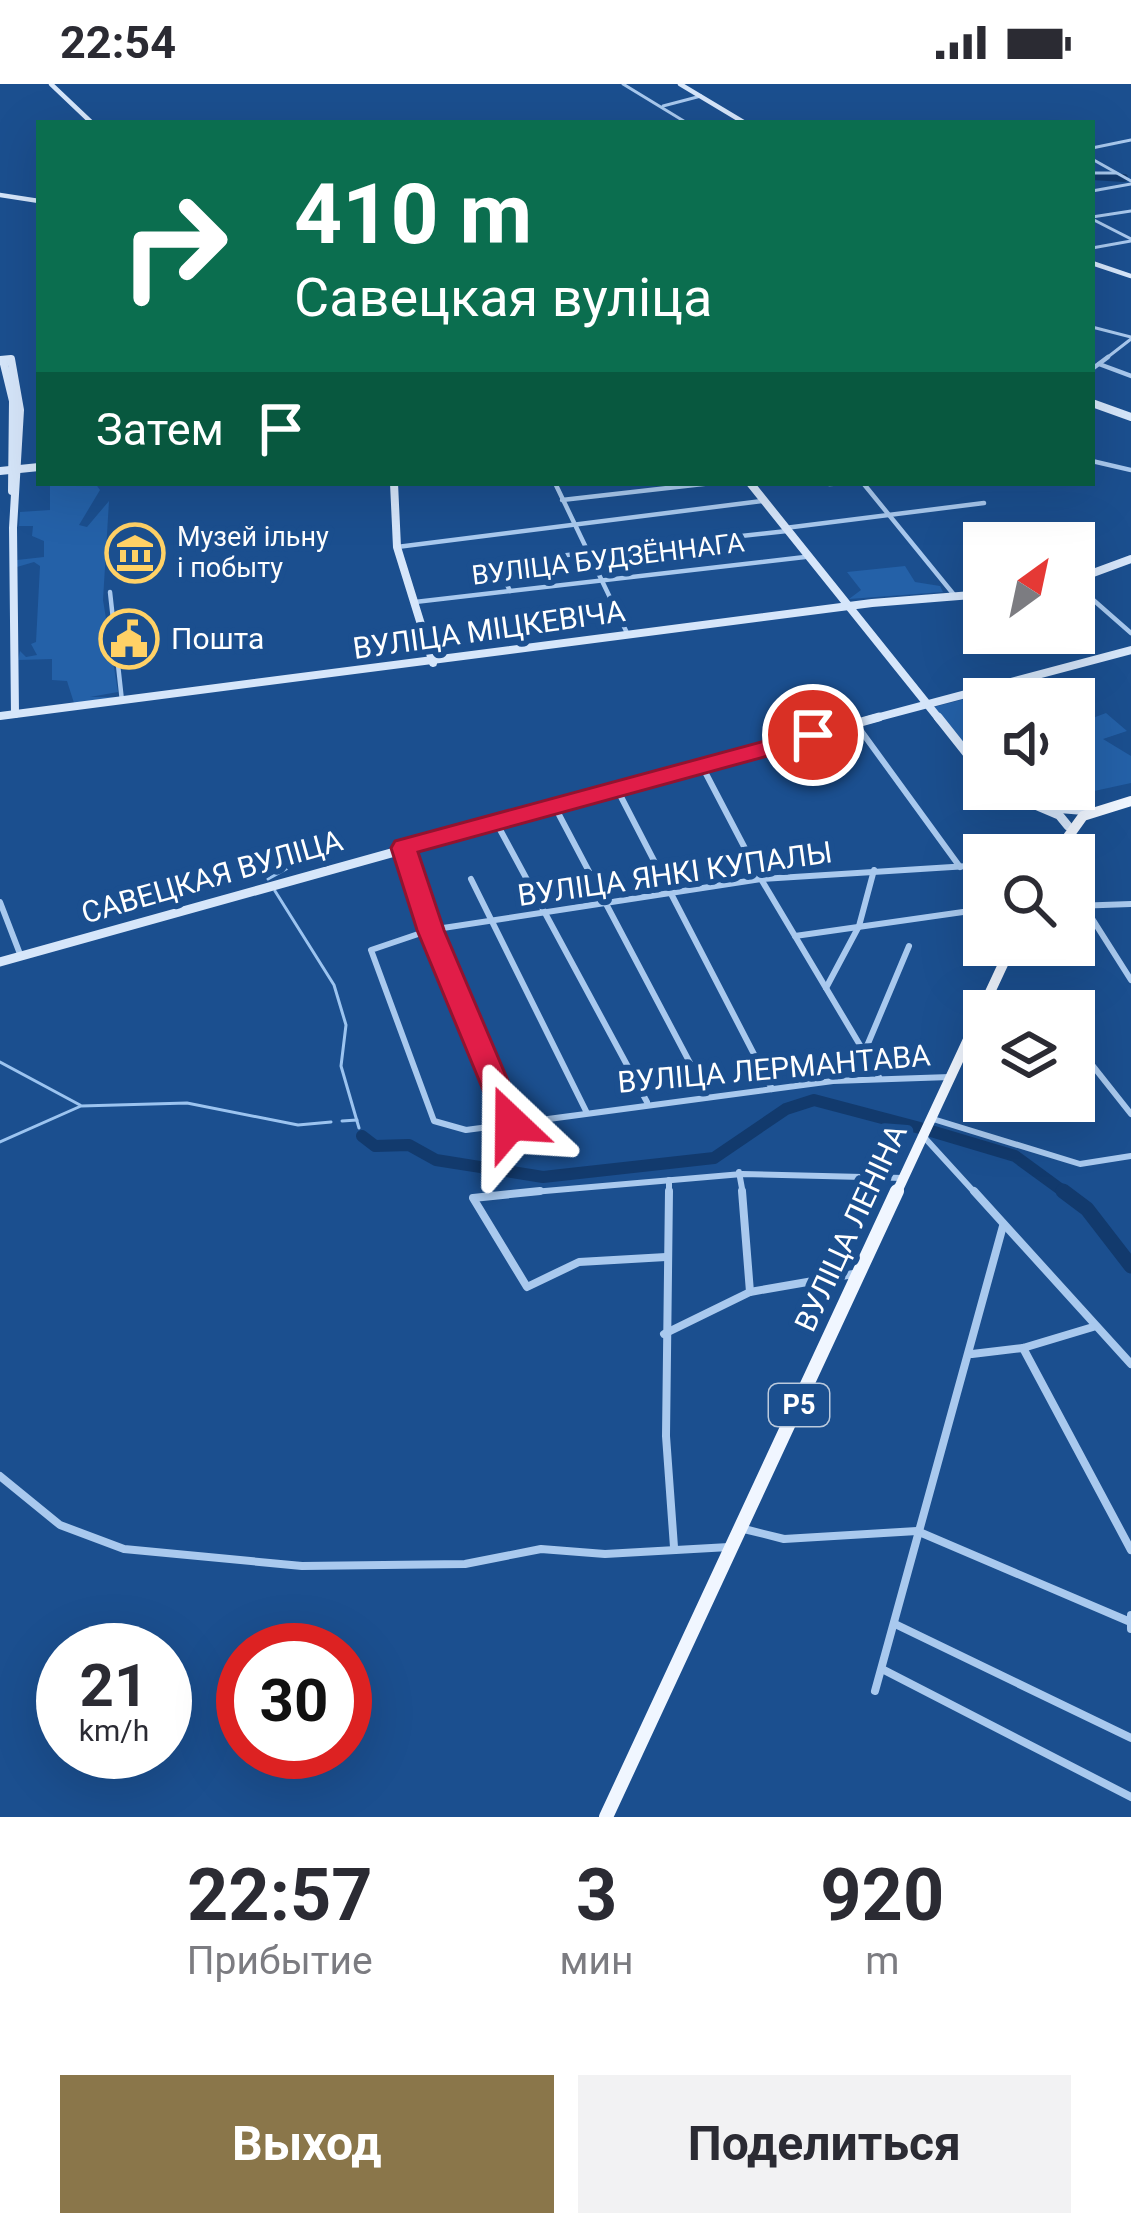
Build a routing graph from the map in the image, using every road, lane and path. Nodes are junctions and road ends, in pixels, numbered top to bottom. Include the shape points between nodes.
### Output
1 (51, 84) edge
2 (623, 84) edge
3 (680, 84) edge
4 (700, 96) junction
5 (661, 107) junction
6 (89, 120) edge
7 (682, 120) edge
8 (740, 120) edge
9 (1131, 140) edge
10 (1095, 147) edge
11 (1095, 160) edge
12 (1095, 173) edge
13 (1120, 173) junction
14 (1131, 183) edge
15 (1095, 190) edge
16 (0, 195) edge
17 (36, 201) edge
18 (1131, 211) edge
19 (1095, 217) edge
20 (1095, 220) edge
21 (1131, 240) edge
22 (1095, 247) edge
23 (1095, 264) edge
24 (1131, 276) edge
25 (1095, 328) edge
26 (1131, 338) edge
27 (5, 359) edge
28 (1099, 364) junction
29 (1095, 367) edge
30 (1131, 376) edge
31 (1095, 405) edge
32 (1131, 417) edge
33 (1095, 462) edge
34 (9, 470) edge
35 (1131, 470) edge
36 (394, 486) edge
37 (556, 486) edge
38 (686, 486) edge
39 (752, 486) edge
40 (866, 486) edge
41 (562, 500) junction
42 (763, 500) junction
43 (984, 503) dead end
44 (891, 514) junction
45 (577, 526) junction
46 (786, 529) junction
47 (397, 547) junction
48 (588, 552) junction
49 (805, 557) junction
50 (1131, 559) edge
51 (1095, 573) edge
52 (600, 580) junction
53 (510, 591) junction
54 (110, 592) dead end
55 (963, 595) edge
56 (955, 596) junction
57 (1095, 600) edge
58 (416, 602) junction
59 (844, 606) junction
60 (1131, 633) edge
61 (628, 635) junction
62 (1131, 650) edge
63 (433, 663) junction
64 (122, 700) junction
65 (926, 704) junction
66 (15, 714) junction
67 (0, 716) edge
68 (856, 724) junction
69 (963, 750) edge
70 (701, 765) junction
71 (616, 788) junction
72 (1131, 801) edge
73 (553, 804) junction
74 (1047, 810) edge
75 (1082, 810) edge
76 (1092, 811) junction
77 (496, 821) junction
78 (1068, 826) junction
79 (1064, 834) edge
80 (404, 848) junction
81 (960, 867) junction
82 (963, 867) edge
83 (874, 870) junction
84 (471, 879) dead end
85 (761, 879) junction
86 (672, 894) junction
87 (0, 902) edge
88 (1131, 904) edge
89 (610, 905) junction
90 (1095, 908) edge
91 (963, 912) edge
92 (545, 913) junction
93 (489, 921) junction
94 (1095, 923) edge
95 (859, 926) junction
96 (430, 930) junction
97 (795, 936) junction
98 (374, 944) joint
99 (909, 946) dead end
100 (21, 956) junction
101 (0, 962) edge
102 (1131, 980) edge
103 (825, 990) junction
104 (963, 1049) edge
105 (863, 1055) junction
106 (1095, 1069) edge
107 (879, 1077) junction
108 (950, 1077) junction
109 (772, 1090) junction
110 (708, 1097) junction
111 (647, 1102) junction
112 (586, 1112) junction
113 (1131, 1114) edge
114 (931, 1118) junction
115 (511, 1123) junction
116 (922, 1136) junction
117 (1131, 1156) edge
118 (739, 1172) junction
119 (903, 1178) junction
120 (669, 1180) junction
121 (1003, 1226) junction
122 (666, 1257) junction
123 (861, 1272) junction
124 (750, 1292) junction
125 (1093, 1327) junction
126 (664, 1334) junction
127 (1023, 1348) junction
128 (972, 1354) junction
129 (1131, 1364) edge
130 (0, 1476) edge
131 (742, 1528) junction
132 (916, 1531) junction
133 (674, 1547) junction
134 (732, 1547) junction
135 (1131, 1550) edge
136 (1130, 1622) edge
137 (895, 1624) junction
138 (882, 1669) junction
139 (875, 1691) dead end
140 (1131, 1738) edge
141 (1131, 1797) edge
142 (606, 1817) edge

1 - 6 street
2 - 5 street
3 - 4 street
4 - 5 street
4 - 8 street
5 - 7 street
9 - 10 street
11 - 13 street
12 - 13 street
13 - 14 street
14 - 15 street
16 - 17 street
18 - 19 street
20 - 21 street
21 - 22 street
23 - 24 street
25 - 26 street
26 - 28 street
27 - 34 street via 13,401
28 - 29 street
28 - 30 street
31 - 32 street
33 - 35 street
34 - 66 street
36 - 47 street
37 - 41 street
38 - 41 street
39 - 42 street
40 - 44 street
41 - 45 street
42 - 45 street
42 - 46 street
43 - 44 street
44 - 46 street
44 - 56 street
45 - 47 street
45 - 48 street
46 - 48 street
46 - 49 street
47 - 58 street
48 - 52 street
48 - 53 street via 499,564
49 - 52 street, ВУЛІЦА БУДЗЁННАГА
49 - 59 street
50 - 51 street
52 - 53 street, ВУЛІЦА БУДЗЁННАГА
52 - 61 street
53 - 58 street, ВУЛІЦА БУДЗЁННАГА
54 - 64 street
55 - 56 street, ВУЛІЦА МІЦКЕВІЧА
56 - 59 street, ВУЛІЦА МІЦКЕВІЧА
57 - 60 street
58 - 63 street
59 - 61 street, ВУЛІЦА МІЦКЕВІЧА
59 - 65 street
61 - 63 street, ВУЛІЦА МІЦКЕВІЧА
62 - 65 street, САВЕЦКАЯ ВУЛІЦА
63 - 64 street, ВУЛІЦА МІЦКЕВІЧА
64 - 66 street, ВУЛІЦА МІЦКЕВІЧА
65 - 68 street, САВЕЦКАЯ ВУЛІЦА
65 - 69 street
66 - 67 street, ВУЛІЦА МІЦКЕВІЧА
68 - 70 street, САВЕЦКАЯ ВУЛІЦА
68 - 81 street
70 - 71 street, САВЕЦКАЯ ВУЛІЦА
70 - 85 street
71 - 73 street, САВЕЦКАЯ ВУЛІЦА
71 - 86 street
72 - 76 main road
73 - 77 street, САВЕЦКАЯ ВУЛІЦА
73 - 89 street
74 - 78 street
75 - 76 street
76 - 78 main road
77 - 80 street, САВЕЦКАЯ ВУЛІЦА
77 - 92 street
78 - 79 main road
80 - 96 street
80 - 100 street, САВЕЦКАЯ ВУЛІЦА
81 - 82 street, ВУЛІЦА ЯНКІ КУПАЛЫ
81 - 83 street, ВУЛІЦА ЯНКІ КУПАЛЫ
83 - 85 street, ВУЛІЦА ЯНКІ КУПАЛЫ
83 - 95 street
84 - 93 street
85 - 86 street, ВУЛІЦА ЯНКІ КУПАЛЫ
85 - 97 street
86 - 89 street, ВУЛІЦА ЯНКІ КУПАЛЫ
86 - 109 street
87 - 100 street
88 - 90 street
89 - 92 street, ВУЛІЦА ЯНКІ КУПАЛЫ
89 - 110 street
91 - 95 street
92 - 93 street, ВУЛІЦА ЯНКІ КУПАЛЫ
92 - 111 street
93 - 96 street, ВУЛІЦА ЯНКІ КУПАЛЫ
93 - 112 street
94 - 102 street
95 - 97 street
95 - 103 street
96 - 98 street, ВУЛІЦА ЯНКІ КУПАЛЫ
96 - 115 street
97 - 103 street
98 - 115 street, ВУЛІЦА ЛЕРМАНТАВА via 434,1121 466,1130
99 - 105 street
100 - 101 street, САВЕЦКАЯ ВУЛІЦА
103 - 105 street
104 - 108 main road, ВУЛІЦА ЛЕНІНА / Р5
105 - 107 street
106 - 113 street
107 - 108 street, ВУЛІЦА ЛЕРМАНТАВА
107 - 109 street, ВУЛІЦА ЛЕРМАНТАВА
108 - 114 main road, ВУЛІЦА ЛЕНІНА / Р5
109 - 110 street, ВУЛІЦА ЛЕРМАНТАВА
110 - 111 street, ВУЛІЦА ЛЕРМАНТАВА
111 - 112 street, ВУЛІЦА ЛЕРМАНТАВА
112 - 115 street, ВУЛІЦА ЛЕРМАНТАВА
114 - 116 main road, ВУЛІЦА ЛЕНІНА / Р5
114 - 117 street via 1080,1164
116 - 119 main road, ВУЛІЦА ЛЕНІНА / Р5
116 - 121 street
118 - 119 street
118 - 120 street
118 - 124 street
119 - 123 main road, ВУЛІЦА ЛЕНІНА / Р5
120 - 122 street
120 - 122 street via 473,1198 526,1287 579,1262
121 - 125 street
121 - 128 street
122 - 126 street
123 - 124 street
123 - 131 main road, ВУЛІЦА ЛЕНІНА / Р5
124 - 126 street
125 - 127 street
125 - 129 street
126 - 133 street
127 - 128 street
127 - 135 street
128 - 132 street
130 - 133 street via 60,1525 124,1549 302,1566 465,1564 541,1550
131 - 132 street via 784,1539
131 - 134 main road, ВУЛІЦА ЛЕНІНА / Р5
132 - 136 street
132 - 137 street
133 - 134 street
134 - 142 main road, ВУЛІЦА ЛЕНІНА / Р5
137 - 138 street
137 - 140 street
138 - 139 street
138 - 141 street

